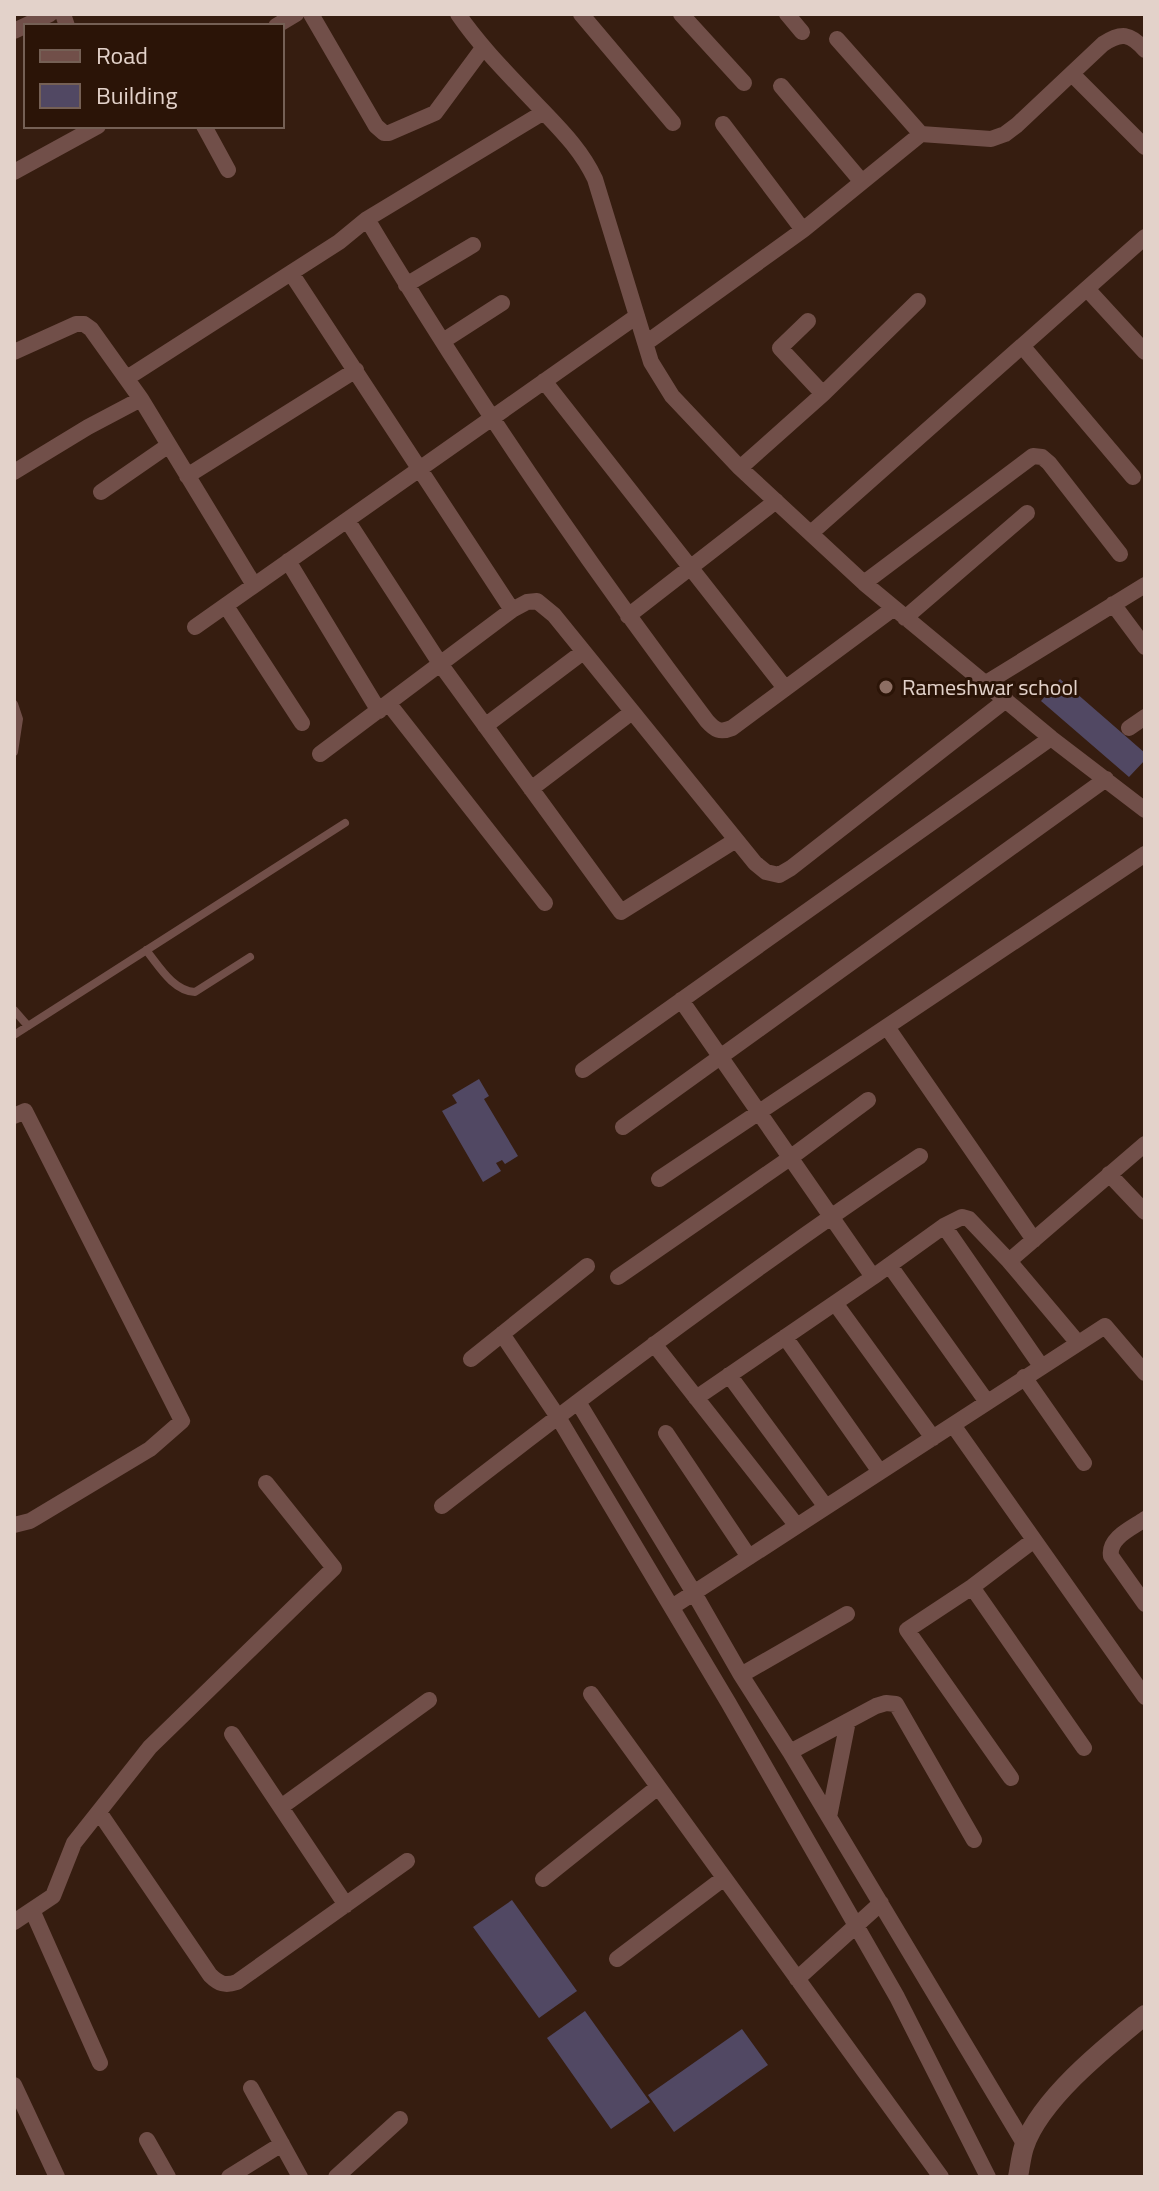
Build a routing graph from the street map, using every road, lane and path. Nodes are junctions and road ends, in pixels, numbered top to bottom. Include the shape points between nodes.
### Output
1 (50, 14) edge
2 (311, 14) edge
3 (458, 14) edge
4 (581, 14) edge
5 (681, 14) edge
6 (787, 14) edge
7 (29, 24) edge
8 (802, 32) dead end
9 (837, 39) dead end
10 (483, 48) junction
11 (1145, 50) edge
12 (1072, 74) junction
13 (744, 83) dead end
14 (781, 86) dead end
15 (544, 112) junction
16 (673, 123) dead end
17 (723, 124) dead end
18 (94, 128) edge
19 (205, 128) edge
20 (921, 134) junction
21 (1145, 147) edge
22 (228, 170) dead end
23 (14, 172) edge
24 (862, 182) junction
25 (367, 219) junction
26 (803, 230) junction
27 (1145, 237) edge
28 (473, 245) dead end
29 (291, 273) junction
30 (406, 285) junction
31 (1088, 290) junction
32 (918, 301) dead end
33 (502, 303) dead end
34 (637, 316) junction
35 (808, 321) dead end
36 (443, 341) junction
37 (646, 343) junction
38 (1023, 347) junction
39 (14, 352) edge
40 (1145, 352) edge
41 (356, 370) junction
42 (127, 378) junction
43 (544, 381) junction
44 (823, 394) junction
45 (141, 399) junction
46 (492, 418) junction
47 (169, 445) junction
48 (740, 468) junction
49 (420, 469) junction
50 (14, 472) edge
51 (187, 476) junction
52 (1133, 477) dead end
53 (101, 492) dead end
54 (776, 501) junction
55 (1027, 513) dead end
56 (347, 520) junction
57 (811, 533) junction
58 (1120, 554) dead end
59 (288, 561) junction
60 (690, 568) junction
61 (864, 583) junction
62 (254, 585) junction
63 (1145, 585) edge
64 (1113, 604) junction
65 (226, 606) junction
66 (512, 610) junction
67 (900, 613) junction
68 (628, 616) junction
69 (195, 627) dead end
70 (1145, 647) edge
71 (583, 652) junction
72 (441, 665) junction
73 (986, 683) junction
74 (785, 688) junction
75 (1006, 700) junction
76 (14, 704) edge
77 (384, 708) junction
78 (632, 712) junction
79 (1145, 717) edge
80 (302, 723) dead end
81 (485, 726) junction
82 (1129, 728) dead end
83 (1051, 738) junction
84 (14, 752) edge
85 (320, 754) dead end
86 (1106, 779) junction
87 (531, 789) junction
88 (1145, 810) edge
89 (345, 823) dead end
90 (736, 840) junction
91 (1145, 854) edge
92 (545, 903) dead end
93 (146, 950) junction
94 (250, 957) dead end
95 (681, 1000) junction
96 (14, 1010) edge
97 (28, 1026) junction
98 (887, 1027) junction
99 (14, 1035) edge
100 (720, 1057) junction
101 (583, 1070) dead end
102 (868, 1100) dead end
103 (759, 1112) junction
104 (14, 1116) edge
105 (623, 1127) dead end
106 (1145, 1144) edge
107 (920, 1156) dead end
108 (790, 1158) junction
109 (1109, 1174) junction
110 (659, 1179) dead end
111 (1145, 1212) edge
112 (831, 1216) junction
113 (944, 1226) junction
114 (1034, 1240) junction
115 (1009, 1261) junction
116 (587, 1266) dead end
117 (890, 1266) junction
118 (618, 1277) dead end
119 (873, 1277) junction
120 (835, 1303) junction
121 (502, 1334) junction
122 (785, 1337) junction
123 (1078, 1343) junction
124 (654, 1344) junction
125 (471, 1359) dead end
126 (1041, 1366) junction
127 (1145, 1373) edge
128 (729, 1375) junction
129 (1024, 1377) junction
130 (696, 1398) junction
131 (578, 1402) junction
132 (987, 1402) junction
133 (558, 1417) junction
134 (953, 1425) junction
135 (666, 1433) dead end
136 (933, 1438) junction
137 (1084, 1463) dead end
138 (880, 1472) junction
139 (266, 1483) dead end
140 (442, 1506) dead end
141 (826, 1507) junction
142 (1145, 1519) edge
143 (14, 1525) edge
144 (797, 1526) junction
145 (1034, 1540) junction
146 (749, 1557) junction
147 (972, 1587) junction
148 (694, 1593) junction
149 (1145, 1604) edge
150 (672, 1607) junction
151 (847, 1614) dead end
152 (741, 1675) junction
153 (591, 1694) dead end
154 (1145, 1697) edge
155 (429, 1700) dead end
156 (848, 1721) junction
157 (232, 1734) dead end
158 (1084, 1748) dead end
159 (790, 1752) junction
160 (1011, 1778) dead end
161 (658, 1787) junction
162 (281, 1807) junction
163 (99, 1812) junction
164 (829, 1817) junction
165 (974, 1840) dead end
166 (407, 1861) dead end
167 (724, 1878) junction
168 (543, 1879) dead end
169 (881, 1903) junction
170 (346, 1905) junction
171 (32, 1910) junction
172 (14, 1922) edge
173 (856, 1926) junction
174 (617, 1959) dead end
175 (797, 1979) junction
176 (1145, 2015) edge
177 (100, 2063) dead end
178 (14, 2085) edge
179 (251, 2088) dead end
180 (400, 2119) dead end
181 (147, 2140) dead end
182 (282, 2144) junction
183 (1025, 2145) junction
184 (57, 2177) edge
185 (168, 2177) edge
186 (229, 2177) edge
187 (300, 2177) edge
188 (336, 2177) edge
189 (941, 2177) edge
190 (988, 2177) edge
191 (1018, 2177) edge

1 - 7 street
2 - 10 street via 384,133 435,113
3 - 10 street
4 - 16 street
5 - 13 street
6 - 8 street
9 - 20 street
10 - 15 street
11 - 12 street via 1126,35 1115,36
12 - 20 street via 1005,134 991,139
12 - 21 street
14 - 24 street
15 - 25 street
15 - 34 street via 586,160 595,179
17 - 26 street
18 - 23 street
19 - 22 street
20 - 24 street
24 - 26 street
25 - 29 street
25 - 30 street
26 - 37 street
27 - 31 street
28 - 30 street
29 - 41 street
29 - 42 street
30 - 36 street
31 - 38 street
31 - 40 street
32 - 44 street
33 - 36 street
34 - 37 street
34 - 43 street
35 - 44 street via 780,348
36 - 46 street
37 - 48 street via 672,396
38 - 52 street
38 - 57 street
39 - 42 street via 84,324
41 - 49 street
41 - 51 street
42 - 45 street
43 - 46 street
43 - 60 street
44 - 48 street
45 - 47 street
45 - 50 street
46 - 49 street
46 - 68 street
47 - 51 street
47 - 53 street
48 - 54 street
49 - 56 street
49 - 66 street
51 - 62 street
54 - 57 street
54 - 60 street
55 - 67 street
56 - 59 street
56 - 72 street
57 - 61 street
58 - 61 street via 1049,463 1033,456
59 - 62 street
59 - 77 street
60 - 68 street
60 - 74 street
61 - 67 street
62 - 65 street
63 - 64 street
64 - 70 street
64 - 73 street
65 - 69 street
65 - 80 street
66 - 71 street via 537,601
66 - 72 street
67 - 73 street
67 - 74 street
68 - 74 street via 716,730 732,728
71 - 78 street
71 - 81 street
72 - 77 street
72 - 81 street
73 - 75 street
75 - 83 street
75 - 90 street via 779,875 766,872
76 - 84 lane via 19,719
77 - 85 street
77 - 92 street
78 - 87 street
78 - 90 street
79 - 82 street
81 - 87 street
83 - 86 street
83 - 95 street
86 - 88 street
86 - 100 street
87 - 90 street via 621,912
89 - 93 lane
91 - 98 street
93 - 94 lane via 187,992
93 - 97 lane
95 - 100 street
95 - 101 street
96 - 97 lane
97 - 99 lane
98 - 103 street
98 - 114 street
100 - 103 street
100 - 105 street
102 - 108 street
103 - 108 street
103 - 110 street
104 - 143 street via 25,1111 182,1421 150,1449 30,1521
106 - 109 street
107 - 112 street
108 - 112 street
108 - 118 street
109 - 111 street
109 - 114 street
112 - 119 street
112 - 124 street
113 - 115 street via 969,1219
113 - 117 street
113 - 126 street
114 - 115 street
115 - 123 street
116 - 121 street
117 - 119 street
117 - 132 street
119 - 120 street
120 - 122 street
120 - 136 street
121 - 125 street
121 - 133 street
122 - 128 street
122 - 138 street
123 - 126 street
123 - 127 street via 1105,1326
124 - 130 street
124 - 131 street
126 - 129 street
128 - 130 street
128 - 141 street
129 - 132 street
129 - 137 street
130 - 144 street
131 - 133 street
131 - 148 street
132 - 134 street
133 - 140 street
133 - 150 street
134 - 136 street
134 - 145 street
135 - 146 street
136 - 138 street
138 - 141 street
139 - 163 street via 334,1568 150,1747
141 - 144 street
142 - 149 street via 1110,1549
144 - 146 street
145 - 147 street
145 - 154 street
146 - 148 street
147 - 158 street
147 - 160 street via 907,1630
148 - 150 street
148 - 152 street
150 - 173 street
151 - 152 street
152 - 159 street
153 - 161 street
155 - 162 street
156 - 159 street
156 - 164 street
156 - 165 street via 886,1703 896,1704
157 - 162 street
159 - 164 street
161 - 167 street
161 - 168 street
162 - 170 street
163 - 170 street via 217,1982 237,1982
163 - 171 street via 74,1843 53,1896
164 - 169 street
166 - 170 street
167 - 174 street
167 - 175 street
169 - 173 street
169 - 183 street
171 - 172 street
171 - 177 street
173 - 175 street
173 - 190 street
175 - 189 street
176 - 183 street via 1092,2058 1043,2111
178 - 184 street
179 - 182 street
180 - 188 street
181 - 185 street
182 - 186 street
182 - 187 street
183 - 191 street

